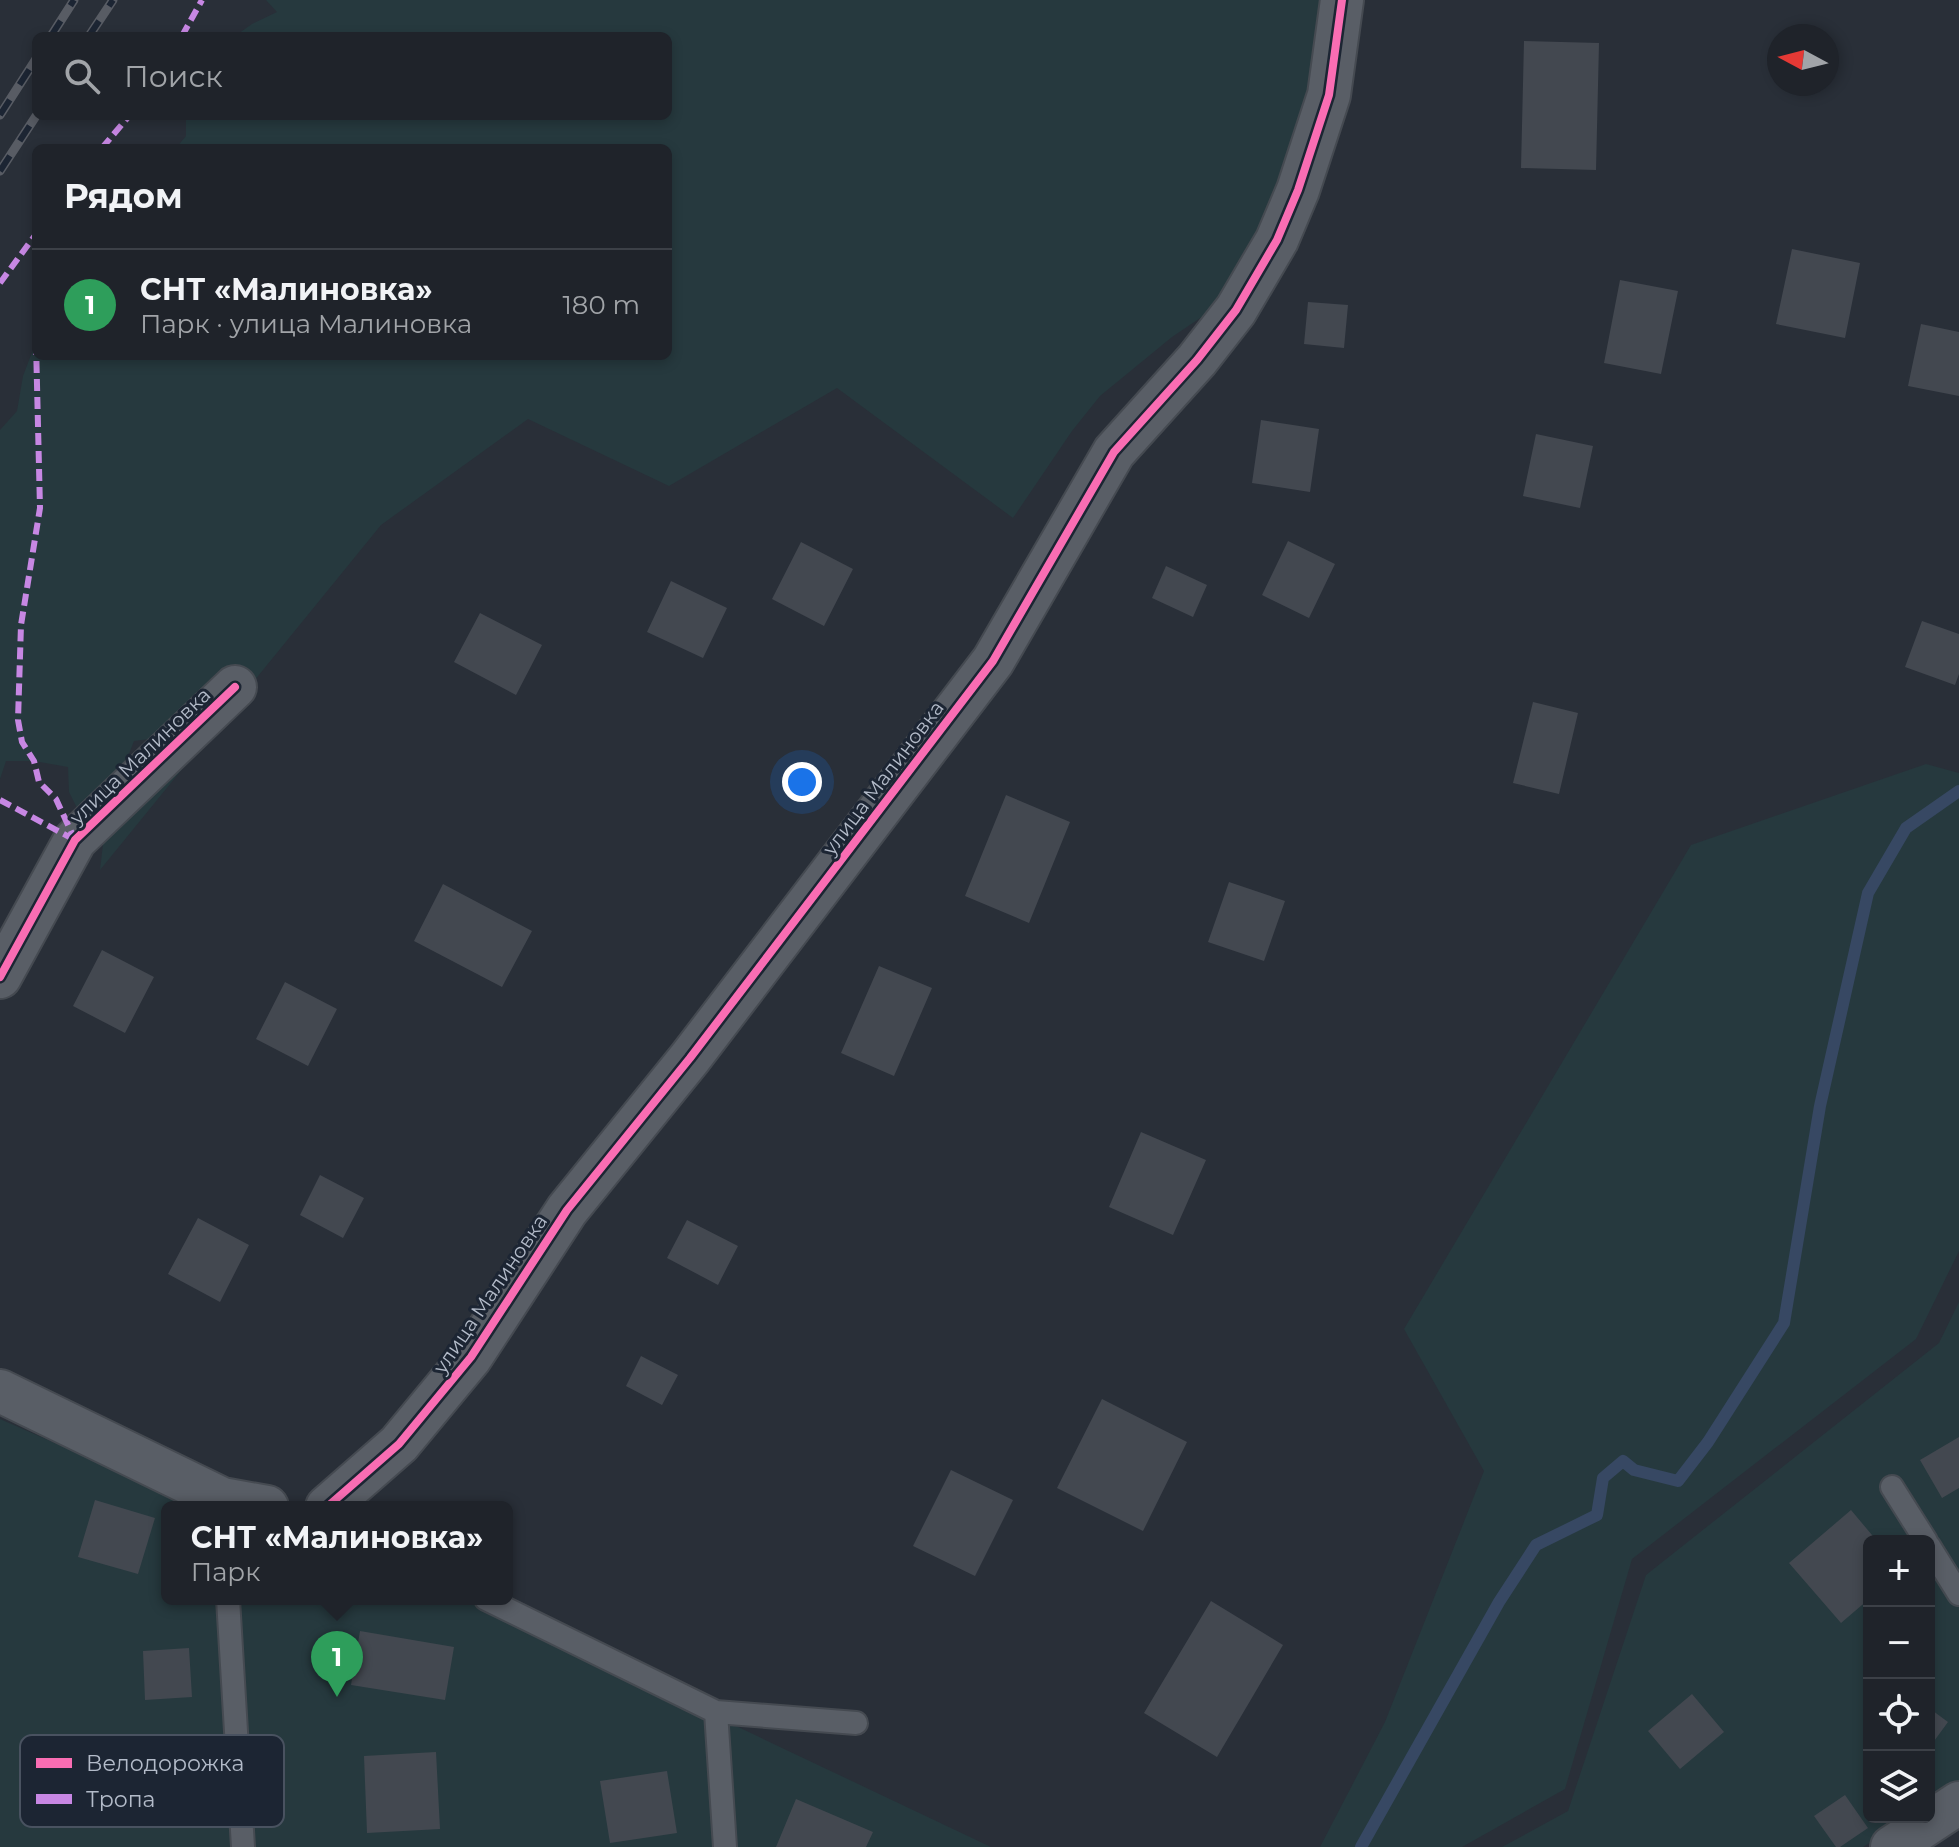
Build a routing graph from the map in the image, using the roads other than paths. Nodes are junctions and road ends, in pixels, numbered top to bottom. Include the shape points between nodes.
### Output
1 (1342, 0) edge
2 (235, 687) dead end
3 (0, 977) edge
4 (0, 1391) edge
5 (1892, 1487) dead end
6 (218, 1501) edge
7 (334, 1501) edge
8 (1921, 1535) edge
9 (1935, 1556) edge
10 (1959, 1594) edge
11 (228, 1605) edge
12 (498, 1605) edge
13 (716, 1712) junction
14 (856, 1723) dead end
15 (236, 1735) edge
16 (1959, 1803) edge
17 (242, 1827) edge
18 (243, 1847) edge
19 (725, 1847) edge
20 (1892, 1847) edge

1 - 7 street, улица Малиновка via 1329,95 1298,190 1277,240 1236,310 1114,452 993,661 567,1210 471,1357 399,1444
2 - 3 street, улица Малиновка via 75,840
4 - 6 street
5 - 8 lane
9 - 10 lane
11 - 15 lane
12 - 13 lane
13 - 14 lane
13 - 19 lane
16 - 20 street
17 - 18 lane

